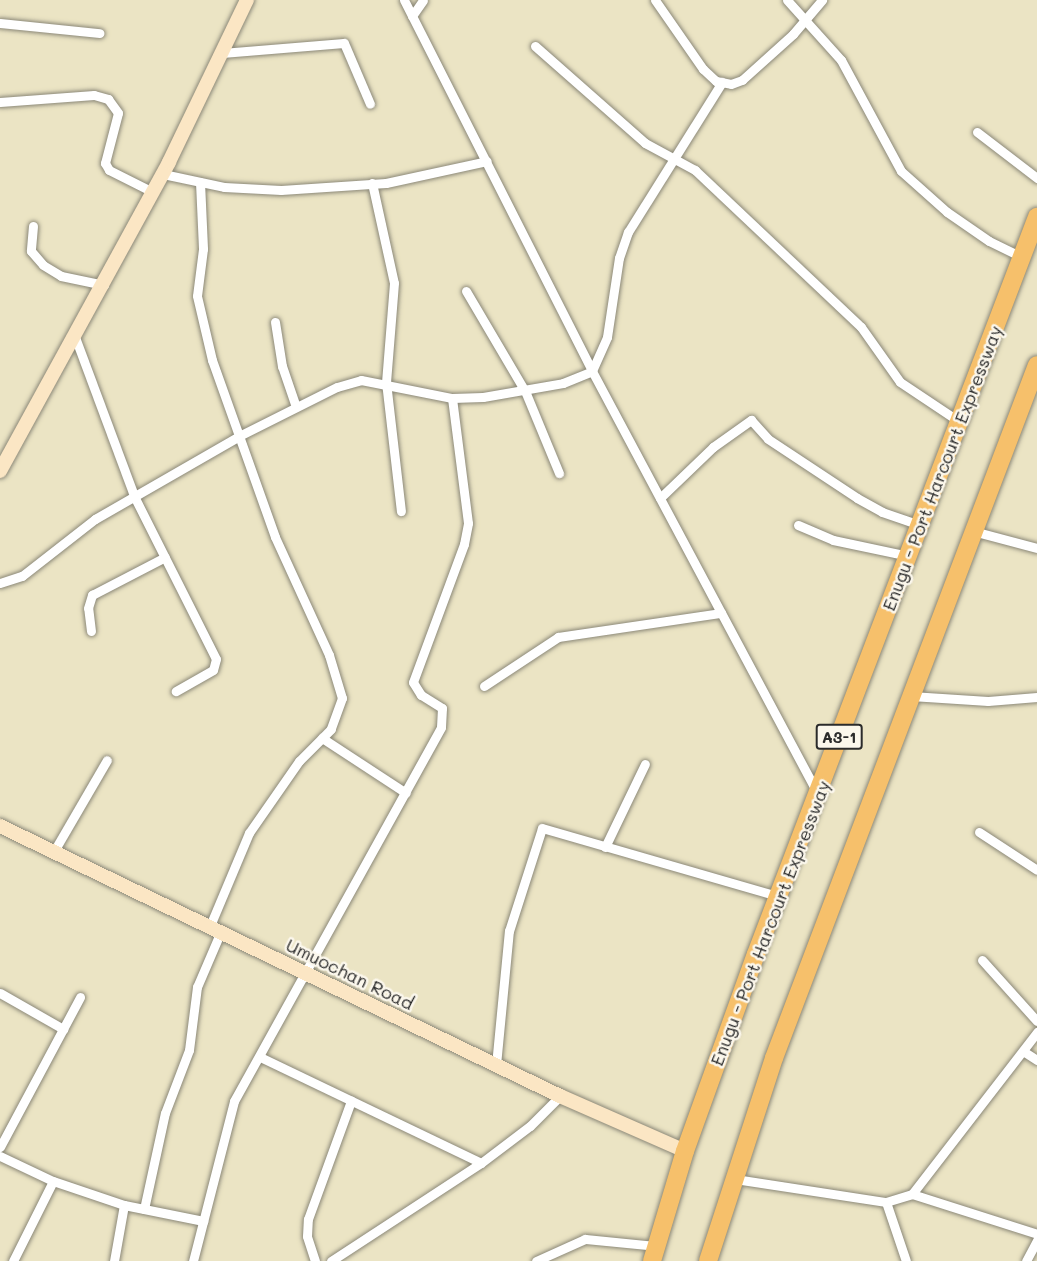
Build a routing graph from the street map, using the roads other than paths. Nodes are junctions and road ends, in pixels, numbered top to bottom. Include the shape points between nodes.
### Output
1 (247, 0) edge
2 (404, 0) edge
3 (423, 0) edge
4 (655, 0) edge
5 (787, 0) edge
6 (822, 0) edge
7 (412, 16) junction
8 (806, 19) junction
9 (0, 23) edge
10 (99, 33) dead end
11 (536, 46) dead end
12 (222, 53) junction
13 (722, 82) junction
14 (0, 102) edge
15 (370, 104) dead end
16 (977, 132) dead end
17 (672, 157) junction
18 (487, 161) junction
19 (163, 174) junction
20 (1037, 178) edge
21 (200, 182) junction
22 (372, 183) junction
23 (153, 192) junction
24 (1037, 217) edge
25 (33, 226) dead end
26 (1022, 257) junction
27 (104, 285) junction
28 (466, 291) dead end
29 (274, 322) dead end
30 (75, 337) junction
31 (592, 371) junction
32 (1035, 375) edge
33 (387, 382) junction
34 (525, 392) junction
35 (452, 398) junction
36 (296, 407) junction
37 (960, 422) junction
38 (241, 435) junction
39 (0, 471) edge
40 (559, 473) dead end
41 (135, 498) junction
42 (660, 498) junction
43 (401, 511) dead end
44 (798, 525) dead end
45 (920, 525) junction
46 (973, 531) junction
47 (1037, 548) edge
48 (909, 556) junction
49 (165, 557) junction
50 (0, 583) edge
51 (722, 613) junction
52 (91, 631) dead end
53 (484, 686) dead end
54 (176, 691) dead end
55 (910, 696) junction
56 (1037, 697) edge
57 (322, 738) junction
58 (107, 760) dead end
59 (645, 764) dead end
60 (406, 793) junction
61 (818, 794) junction
62 (979, 831) dead end
63 (2, 832) edge
64 (605, 847) junction
65 (54, 851) junction
66 (1037, 870) edge
67 (778, 896) junction
68 (216, 928) junction
69 (982, 960) dead end
70 (308, 974) junction
71 (0, 993) edge
72 (80, 997) dead end
73 (1037, 1021) edge
74 (63, 1029) junction
75 (1037, 1032) edge
76 (1034, 1042) edge
77 (1023, 1051) junction
78 (260, 1057) junction
79 (1037, 1060) edge
80 (496, 1065) junction
81 (560, 1096) junction
82 (351, 1101) junction
83 (0, 1147) edge
84 (686, 1151) junction
85 (0, 1156) edge
86 (481, 1163) junction
87 (735, 1179) junction
88 (53, 1181) junction
89 (912, 1194) junction
90 (886, 1202) junction
91 (124, 1205) junction
92 (144, 1209) junction
93 (203, 1221) junction
94 (1037, 1234) edge
95 (1037, 1240) edge
96 (654, 1254) edge
97 (13, 1261) edge
98 (114, 1261) edge
99 (193, 1261) edge
100 (315, 1261) edge
101 (331, 1261) edge
102 (536, 1261) edge
103 (708, 1261) edge
104 (906, 1261) edge
105 (1026, 1261) edge

1 - 12 street
2 - 7 street
3 - 7 street
4 - 13 street via 703,69
5 - 8 street
6 - 8 street
7 - 18 street
8 - 13 street via 742,80
8 - 26 street via 841,60 900,171 947,212 989,241
9 - 10 street
11 - 17 street via 645,143
12 - 15 street via 344,43
12 - 19 street
13 - 17 street
14 - 23 street via 94,95 108,99 118,113 105,163 109,170
16 - 20 street
17 - 31 street via 623,245 607,337
17 - 37 street via 695,170 861,327 900,382
18 - 22 street
18 - 31 street
19 - 21 street
19 - 23 street
21 - 22 street via 281,190
21 - 38 street via 203,249 197,301 213,360
22 - 33 street via 394,284
23 - 27 street
24 - 26 highway, Enugu - Port Harcourt Expressway / A3-1
25 - 27 street via 34,258 61,276
26 - 37 highway, Enugu - Port Harcourt Expressway / A3-1
27 - 30 street
28 - 34 street
29 - 36 street via 282,366
30 - 39 street
30 - 41 street
31 - 34 street
31 - 42 street
32 - 46 highway, A3-1
33 - 35 street
33 - 36 street via 361,380
33 - 43 street
34 - 35 street
34 - 40 street
35 - 60 street via 468,523 464,544 413,675 415,689 442,708 441,727
36 - 38 street
37 - 45 highway, Enugu - Port Harcourt Expressway / A3-1
38 - 41 street
38 - 57 street via 275,537 329,655 340,690 339,712
41 - 49 street
41 - 50 street via 95,519 22,576
42 - 45 street via 713,447 751,420 768,439 857,498 882,512
42 - 51 street
44 - 48 street via 833,540
45 - 48 highway, Enugu - Port Harcourt Expressway / A3-1
46 - 47 street
46 - 55 highway, A3-1
48 - 61 highway, Enugu - Port Harcourt Expressway / A3-1
49 - 52 street via 92,595 88,608
49 - 54 street via 216,659 213,670
51 - 53 street via 558,637
51 - 61 street
55 - 56 street via 988,701
55 - 87 highway, A3-1 via 774,1058
57 - 60 street
57 - 68 street via 299,761 249,833
58 - 65 street
59 - 64 street
60 - 70 street
61 - 67 highway, Enugu - Port Harcourt Expressway / A3-1
62 - 66 street
63 - 65 street, Umuochan Road
64 - 67 street
64 - 80 street via 542,828 508,931
65 - 68 street, Umuochan Road
67 - 84 highway, Enugu - Port Harcourt Expressway / A3-1
68 - 70 street, Umuochan Road
68 - 92 street via 197,987 189,1050 165,1113
69 - 73 street
70 - 78 street
70 - 80 street, Umuochan Road
71 - 74 street
72 - 74 street
74 - 83 street
75 - 76 street
76 - 77 street
77 - 79 street
77 - 89 street
78 - 82 street
78 - 93 street via 234,1101
80 - 81 street, Umuochan Road
81 - 84 street, Umuochan Road
81 - 86 street via 530,1126
82 - 86 street
82 - 100 street via 313,1198 307,1236
84 - 96 highway, Enugu - Port Harcourt Expressway / A3-1
85 - 88 street
86 - 101 street
87 - 90 street
87 - 103 highway, A3-1
88 - 91 street
88 - 97 street
89 - 90 street
89 - 94 street
90 - 104 street
91 - 92 street
91 - 98 street
92 - 93 street
93 - 99 street
95 - 105 street
96 - 102 street via 585,1239

